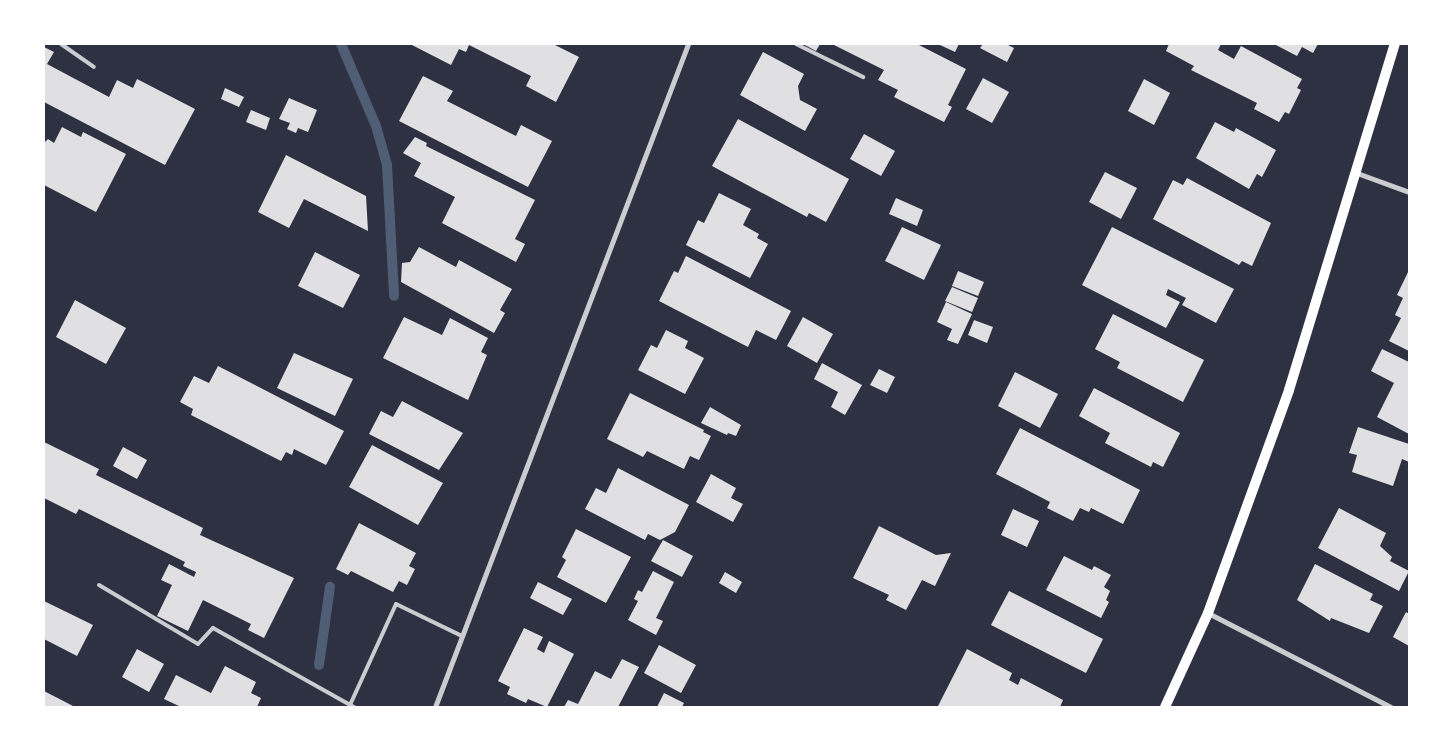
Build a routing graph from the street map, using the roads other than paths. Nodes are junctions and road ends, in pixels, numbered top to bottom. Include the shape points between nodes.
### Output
1 (61, 44) edge
2 (688, 44) edge
3 (796, 44) edge
4 (1395, 44) edge
5 (94, 67) dead end
6 (863, 77) dead end
7 (1357, 173) junction
8 (1409, 192) edge
9 (99, 585) dead end
10 (1208, 612) junction
11 (462, 636) junction
12 (352, 706) edge
13 (435, 707) edge
14 (1165, 707) edge
15 (1391, 707) edge

1 - 5 lane
2 - 11 street
3 - 6 lane
4 - 7 main road
7 - 8 street
7 - 10 main road via 1288,390
9 - 12 lane via 198,644 213,628
10 - 14 main road
10 - 15 street
11 - 12 lane via 396,604
11 - 13 street

